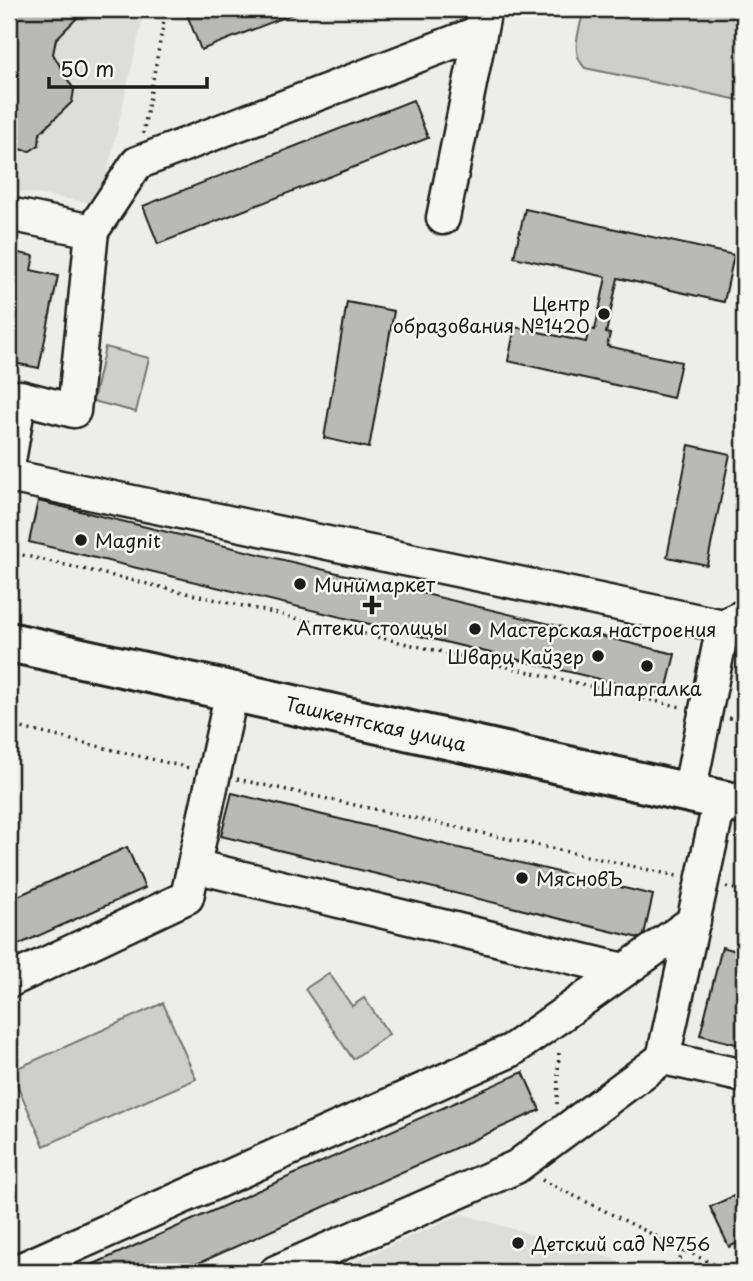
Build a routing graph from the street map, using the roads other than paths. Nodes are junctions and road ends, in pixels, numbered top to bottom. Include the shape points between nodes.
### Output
1 (483, 20) edge
2 (9, 214) edge
3 (443, 218) dead end
4 (92, 231) junction
5 (9, 461) edge
6 (9, 476) edge
7 (733, 621) edge
8 (9, 642) edge
9 (233, 691) junction
10 (718, 799) edge
11 (194, 866) junction
12 (694, 921) junction
13 (624, 970) junction
14 (9, 981) edge
15 (663, 1058) junction
16 (744, 1076) edge
17 (329, 1262) edge
18 (15, 1272) edge
19 (276, 1272) edge

1 - 3 lane
1 - 4 lane via 137,163
2 - 4 lane
4 - 5 lane via 74,411 20,397
6 - 7 lane
7 - 10 lane via 705,712
8 - 9 main road, Ташкентская улица
9 - 10 main road, Ташкентская улица
9 - 11 lane
10 - 12 lane
11 - 13 lane
11 - 14 lane via 187,897
12 - 13 lane
12 - 15 lane
13 - 18 lane via 512,1050
15 - 16 lane
15 - 17 lane via 516,1167
17 - 19 lane

